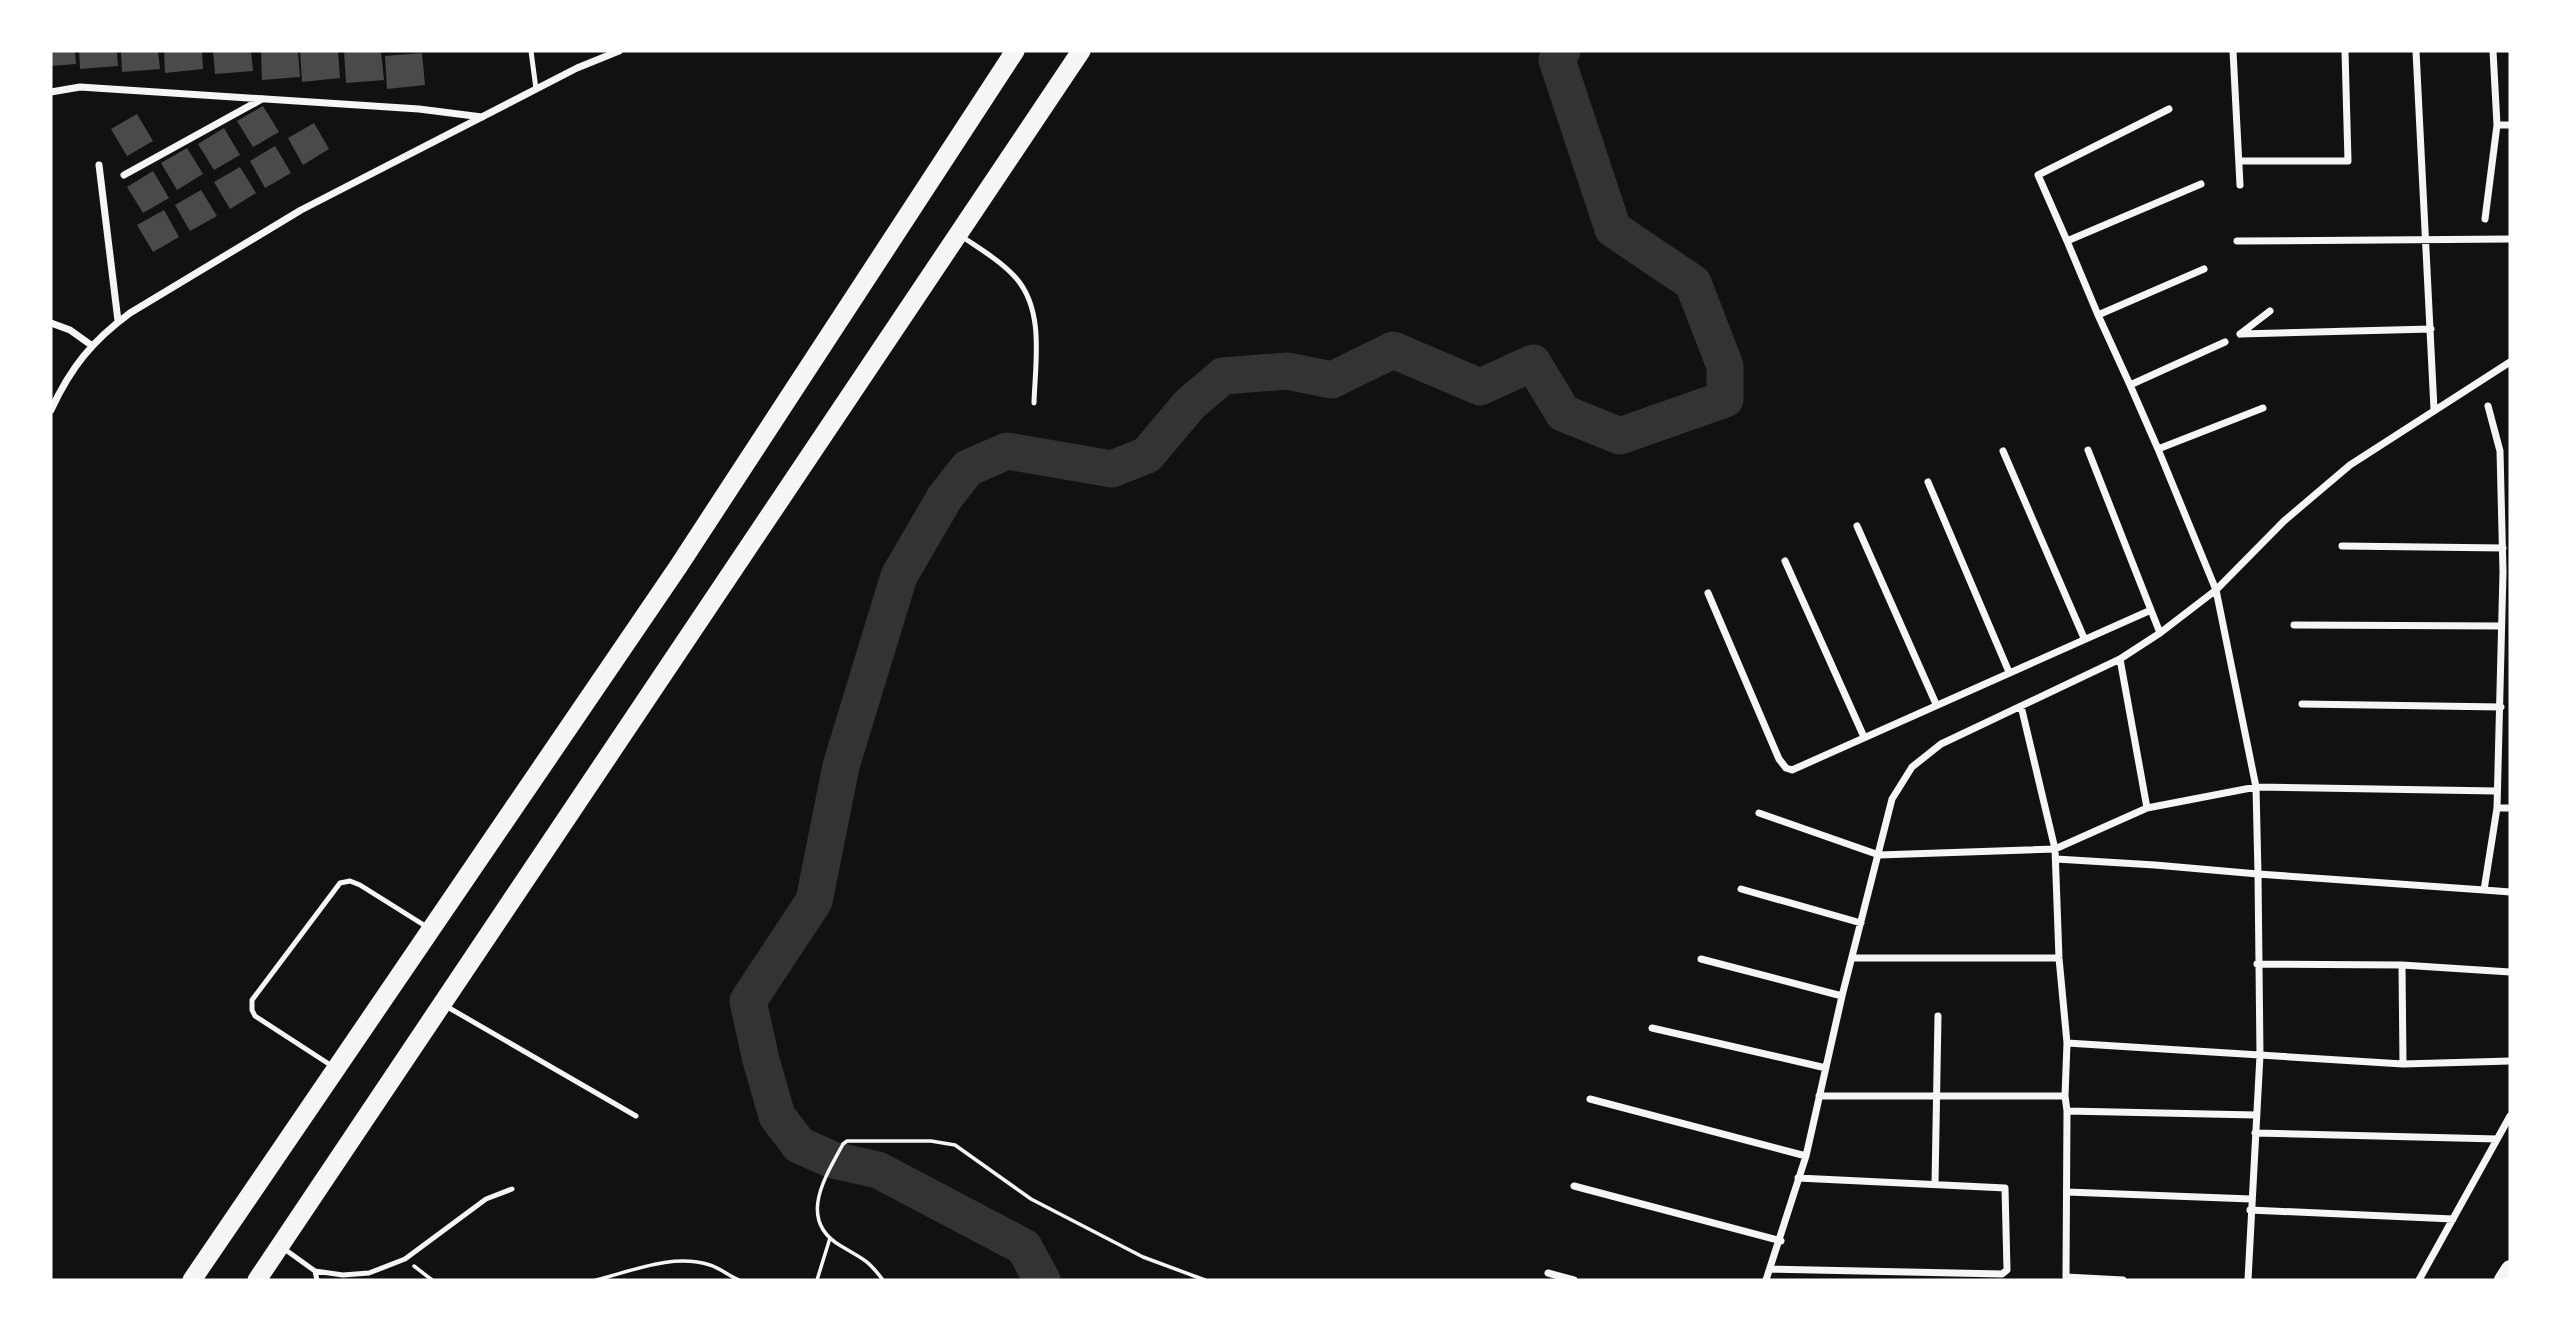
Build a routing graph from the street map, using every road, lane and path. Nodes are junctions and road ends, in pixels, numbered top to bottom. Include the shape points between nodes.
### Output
1 (531, 51) edge
2 (619, 51) edge
3 (1015, 51) edge
4 (1080, 51) edge
5 (2233, 51) edge
6 (2345, 51) edge
7 (2416, 51) edge
8 (2493, 51) edge
9 (536, 89) junction
10 (51, 92) edge
11 (262, 99) junction
12 (2169, 109) dead end
13 (482, 117) junction
14 (2497, 125) junction
15 (2510, 125) edge
16 (2239, 162) junction
17 (99, 165) dead end
18 (124, 175) dead end
19 (2201, 184) dead end
20 (2240, 185) dead end
21 (2485, 219) dead end
22 (958, 234) junction
23 (2425, 238) junction
24 (2510, 239) edge
25 (2237, 240) dead end
26 (2067, 241) junction
27 (2204, 269) dead end
28 (2270, 311) dead end
29 (2098, 314) junction
30 (118, 321) junction
31 (51, 323) edge
32 (2431, 329) junction
33 (2225, 342) dead end
34 (91, 345) junction
35 (2510, 362) edge
36 (2130, 385) junction
37 (1034, 403) dead end
38 (2488, 406) dead end
39 (2263, 408) dead end
40 (2434, 409) junction
41 (51, 410) edge
42 (2158, 449) junction
43 (2088, 450) dead end
44 (2003, 451) dead end
45 (1928, 482) dead end
46 (2501, 491) junction
47 (2510, 491) edge
48 (1857, 526) dead end
49 (2342, 546) dead end
50 (2503, 548) junction
51 (1785, 561) dead end
52 (2507, 572) edge
53 (2217, 590) junction
54 (1708, 593) dead end
55 (2151, 610) junction
56 (2294, 625) dead end
57 (2501, 626) junction
58 (2160, 633) junction
59 (2084, 638) junction
60 (2500, 644) junction
61 (2510, 645) edge
62 (2120, 659) junction
63 (2009, 672) junction
64 (1936, 704) junction
65 (2302, 704) dead end
66 (2021, 706) junction
67 (2501, 707) junction
68 (2500, 732) junction
69 (2510, 732) edge
70 (1864, 737) junction
71 (2256, 787) junction
72 (2496, 791) junction
73 (2147, 808) junction
74 (2497, 808) junction
75 (2510, 808) edge
76 (1759, 813) dead end
77 (2055, 849) junction
78 (1879, 855) junction
79 (2056, 859) junction
80 (2258, 874) junction
81 (1741, 889) dead end
82 (2484, 890) junction
83 (2510, 892) edge
84 (1861, 923) junction
85 (430, 929) junction
86 (1854, 958) junction
87 (2059, 958) junction
88 (1701, 959) dead end
89 (2257, 964) junction
90 (2402, 965) junction
91 (2510, 972) edge
92 (1842, 996) junction
93 (442, 1004) junction
94 (1938, 1016) dead end
95 (1652, 1028) dead end
96 (2067, 1043) junction
97 (2260, 1055) junction
98 (2510, 1060) edge
99 (2403, 1064) junction
100 (334, 1068) junction
101 (1826, 1068) junction
102 (1819, 1096) junction
103 (2065, 1096) junction
104 (1937, 1098) junction
105 (1590, 1099) dead end
106 (2067, 1111) junction
107 (2256, 1115) junction
108 (636, 1116) dead end
109 (2510, 1116) edge
110 (2255, 1133) junction
111 (2497, 1139) junction
112 (1806, 1156) junction
113 (1798, 1178) junction
114 (1935, 1184) junction
115 (1574, 1186) dead end
116 (512, 1188) dead end
117 (2067, 1192) junction
118 (2251, 1199) junction
119 (2250, 1210) junction
120 (2453, 1219) junction
121 (830, 1238) junction
122 (1781, 1241) junction
123 (280, 1246) junction
124 (405, 1259) junction
125 (1770, 1269) junction
126 (2510, 1269) edge
127 (315, 1271) junction
128 (1548, 1273) dead end
129 (2066, 1279) edge
130 (192, 1280) edge
131 (257, 1280) edge
132 (317, 1280) edge
133 (432, 1280) edge
134 (596, 1280) edge
135 (739, 1280) edge
136 (817, 1280) edge
137 (883, 1280) edge
138 (1205, 1280) edge
139 (1574, 1280) edge
140 (1766, 1280) edge
141 (2123, 1280) edge
142 (2248, 1280) edge
143 (2419, 1280) edge
144 (2503, 1280) edge

1 - 9 lane
2 - 9 street
3 - 85 highway via 678,567
4 - 22 highway
5 - 16 street
6 - 16 street via 2348,161
7 - 23 street
8 - 14 street
9 - 13 street
10 - 11 street via 80,88
11 - 13 street
11 - 18 street
12 - 26 street via 2038,175
13 - 30 street via 301,210
14 - 15 street
14 - 21 street
16 - 20 street
17 - 30 street
19 - 26 street
22 - 37 lane via 1018,280 1034,309
22 - 93 highway
23 - 24 street
23 - 25 street
23 - 32 street
26 - 29 street
27 - 29 street
28 - 32 street via 2240,334
29 - 36 street
30 - 34 street
31 - 34 street
32 - 40 street
33 - 36 street
34 - 41 street
35 - 40 street
36 - 42 street
38 - 46 street via 2500,451
39 - 42 street
40 - 53 street via 2350,465 2284,522
42 - 53 street
43 - 55 street
44 - 59 street
45 - 63 street
46 - 47 street
46 - 50 street
48 - 64 street
49 - 50 street
50 - 52 street
51 - 70 street
52 - 57 street
53 - 58 street
53 - 71 street
54 - 70 street via 1786,768
55 - 58 street
55 - 59 street
56 - 57 street
57 - 60 street
58 - 62 street
59 - 63 street
60 - 61 street
60 - 67 street
62 - 66 street
62 - 73 street
63 - 64 street
64 - 70 street
65 - 67 street
66 - 77 street
66 - 78 street via 1941,744 1912,767 1892,799
67 - 68 street
68 - 69 street
68 - 72 street
71 - 72 street
71 - 73 street
71 - 80 street
72 - 74 street
73 - 77 street
74 - 75 street
74 - 82 street
76 - 78 street
77 - 78 street
77 - 79 street
78 - 84 street
79 - 80 street
79 - 87 street
80 - 82 street
80 - 89 street
81 - 84 street
82 - 83 street
84 - 86 street
85 - 100 highway
85 - 100 lane via 360,885 340,883 252,1000 255,1016
86 - 87 street
86 - 92 street
87 - 96 street
88 - 92 street
89 - 90 street
89 - 97 street
90 - 91 street
90 - 99 street
92 - 101 street
93 - 108 lane
93 - 123 highway
94 - 104 street
95 - 101 street
96 - 97 street
96 - 103 street
97 - 99 street
97 - 107 street
98 - 99 street
100 - 130 highway
101 - 102 street
102 - 104 street
102 - 112 street
103 - 104 street
103 - 106 street
104 - 114 street
105 - 112 street
106 - 107 street
106 - 117 street
107 - 110 street
109 - 111 street
110 - 111 street
110 - 118 street
111 - 120 street
112 - 113 street
113 - 114 street
113 - 122 street
114 - 125 street via 2007,1189 2006,1273
115 - 122 street
116 - 124 lane via 486,1199
117 - 118 street
117 - 129 street
118 - 119 street
119 - 120 street
119 - 142 street
120 - 143 street
121 - 136 path
121 - 137 path via 871,1264
121 - 138 path via 822,1227 817,1198 843,1144 931,1141 955,1145 1031,1199 1143,1257
122 - 125 street
123 - 127 lane
123 - 131 highway
124 - 127 lane via 369,1273
124 - 133 path
125 - 140 street
126 - 144 main road
127 - 132 lane
128 - 139 street
129 - 141 street
134 - 135 path via 685,1261 711,1265

